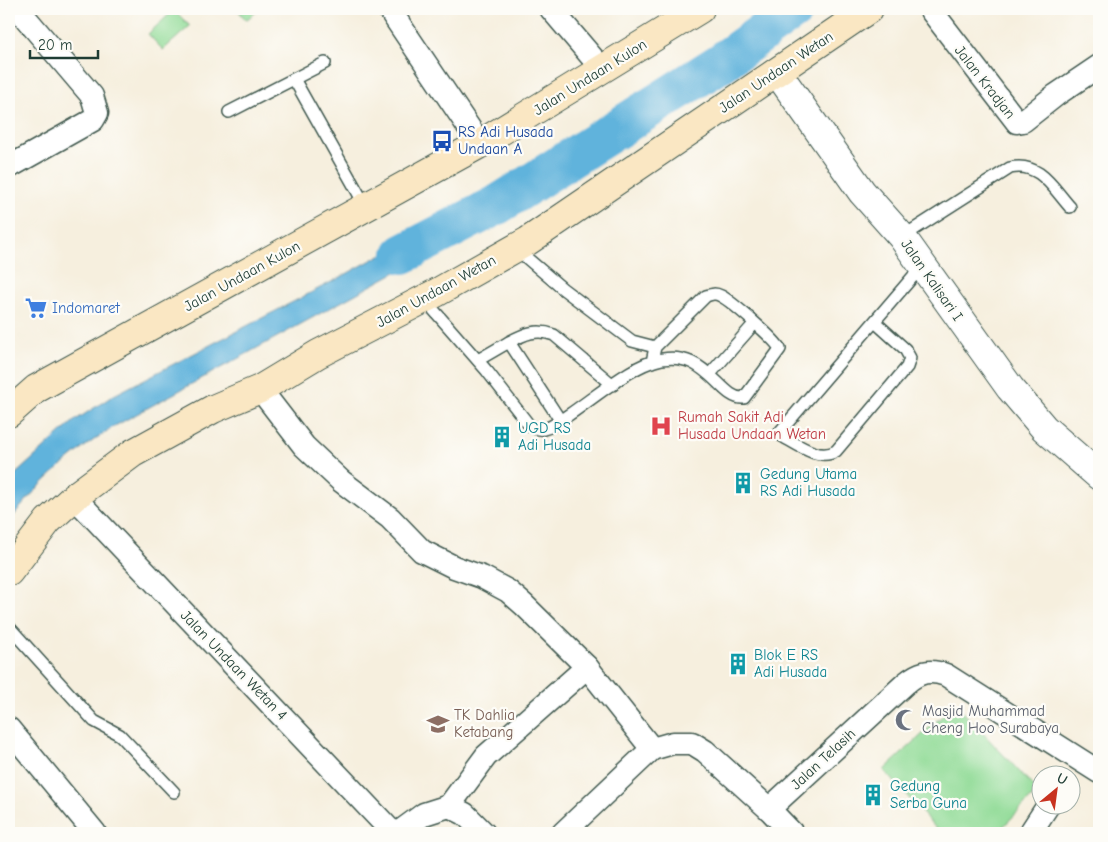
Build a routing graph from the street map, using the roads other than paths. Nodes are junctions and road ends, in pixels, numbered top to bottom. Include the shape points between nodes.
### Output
1 (18, 9) edge
2 (389, 9) edge
3 (551, 9) edge
4 (698, 9) edge
5 (869, 9) edge
6 (930, 9) edge
7 (325, 64) dead end
8 (1099, 66) edge
9 (602, 69) junction
10 (777, 72) junction
11 (294, 79) junction
12 (229, 112) dead end
13 (480, 144) junction
14 (9, 167) edge
15 (366, 207) junction
16 (1070, 207) dead end
17 (902, 237) junction
18 (515, 248) junction
19 (922, 266) junction
20 (424, 299) junction
21 (874, 322) junction
22 (754, 324) junction
23 (509, 342) junction
24 (655, 347) junction
25 (478, 360) junction
26 (652, 362) junction
27 (710, 374) junction
28 (613, 385) junction
29 (260, 389) junction
30 (9, 413) edge
31 (560, 420) junction
32 (1099, 476) edge
33 (74, 497) junction
34 (9, 572) edge
35 (9, 627) edge
36 (587, 668) junction
37 (9, 729) edge
38 (652, 749) junction
39 (1069, 764) edge
40 (1080, 768) edge
41 (1099, 772) edge
42 (174, 792) dead end
43 (449, 806) junction
44 (769, 809) junction
45 (1042, 814) edge
46 (95, 833) edge
47 (393, 833) edge
48 (398, 833) edge
49 (484, 833) edge
50 (564, 833) edge
51 (792, 833) edge
52 (1030, 833) edge

1 - 14 street via 92,96 97,109 93,120
2 - 13 street
3 - 9 street
4 - 9 main road, Jalan Undaan Kulon
5 - 10 main road, Jalan Undaan Wetan
6 - 8 street, Jalan Kradjan via 1017,122 1023,121
7 - 11 lane
9 - 13 main road, Jalan Undaan Kulon
10 - 17 street, Jalan Kalisari I via 862,192
10 - 18 main road, Jalan Undaan Wetan
11 - 12 lane
11 - 15 lane
13 - 15 main road, Jalan Undaan Kulon
15 - 30 main road, Jalan Undaan Kulon via 36,389
16 - 17 lane via 1040,172 1022,165 1010,168
17 - 19 street, Jalan Kalisari I
18 - 20 main road, Jalan Undaan Wetan
18 - 24 lane via 563,290 632,341
19 - 21 lane
19 - 32 street, Jalan Kalisari I via 975,343 1031,414
20 - 25 lane
20 - 29 main road, Jalan Undaan Wetan via 318,354
21 - 21 lane via 868,330 778,434 817,454 828,456 836,450 907,367 910,358 905,349
22 - 24 lane via 722,296 713,293 706,296
22 - 27 lane
22 - 27 lane via 780,349 748,394 737,398
23 - 25 lane
23 - 28 lane via 526,334 546,332 554,335
23 - 31 lane
24 - 26 lane
25 - 31 lane via 529,425 546,429
26 - 27 lane via 668,358 686,359
26 - 28 lane
28 - 31 lane
29 - 33 main road, Jalan Undaan Wetan via 213,409 142,448
29 - 36 street via 304,446 341,481 390,518 422,551 508,591
33 - 34 main road, Jalan Undaan Wetan via 48,521
33 - 47 street, Jalan Undaan Wetan 4
35 - 42 lane via 94,721 120,735
36 - 38 street
36 - 43 street via 486,756
37 - 46 street
38 - 44 street via 672,743 692,743
38 - 50 street
39 - 44 street, Jalan Telasih via 946,675 935,671 922,672
40 - 41 street, Jalan Telasih
43 - 48 street via 424,814
43 - 49 street via 465,814
44 - 51 street
45 - 52 street

